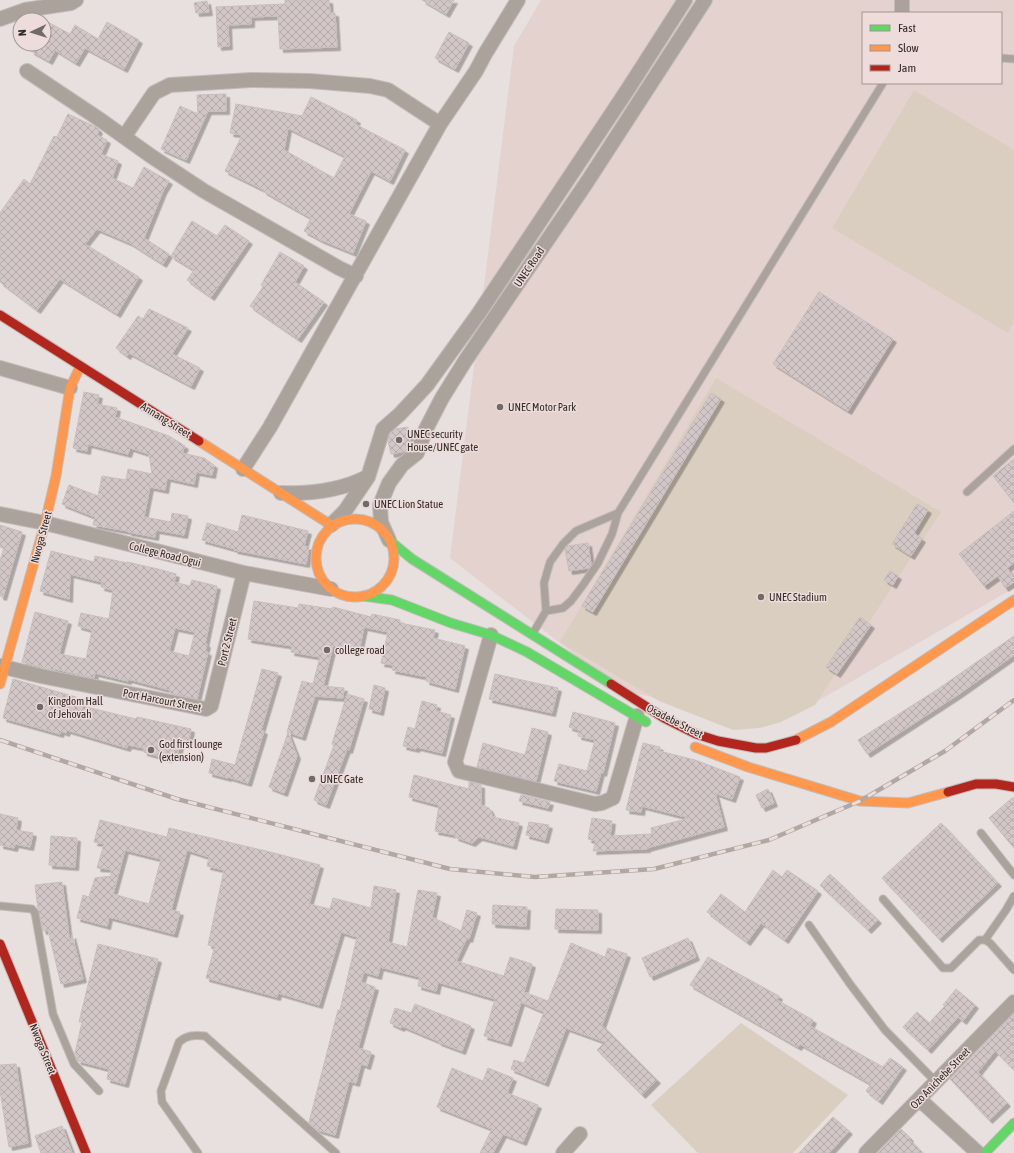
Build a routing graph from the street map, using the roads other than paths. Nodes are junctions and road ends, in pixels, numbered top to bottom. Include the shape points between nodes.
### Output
1 (76, 0) edge
2 (518, 0) edge
3 (685, 0) edge
4 (705, 0) edge
5 (902, 0) edge
6 (39, 3) edge
7 (902, 12) edge
8 (0, 19) edge
9 (1002, 58) edge
10 (1014, 59) edge
11 (27, 71) dead end
12 (881, 84) edge
13 (440, 124) junction
14 (124, 137) junction
15 (574, 171) junction
16 (587, 182) junction
17 (356, 276) junction
18 (0, 315) edge
19 (80, 367) junction
20 (0, 368) edge
21 (70, 388) junction
22 (1014, 449) edge
23 (243, 469) junction
24 (368, 477) junction
25 (967, 492) dead end
26 (281, 493) junction
27 (618, 513) junction
28 (0, 514) edge
29 (45, 523) junction
30 (331, 526) junction
31 (389, 540) junction
32 (244, 573) junction
33 (331, 589) junction
34 (363, 596) junction
35 (1014, 600) edge
36 (546, 611) junction
37 (533, 634) junction
38 (492, 635) junction
39 (3, 667) edge
40 (0, 684) edge
41 (206, 709) joint
42 (637, 716) junction
43 (656, 728) dead end
44 (687, 744) dead end
45 (762, 759) junction
46 (1014, 788) edge
47 (981, 833) dead end
48 (1014, 875) edge
49 (1014, 896) edge
50 (883, 900) dead end
51 (0, 906) edge
52 (809, 924) dead end
53 (985, 940) junction
54 (0, 944) edge
55 (1014, 970) edge
56 (1014, 1002) edge
57 (936, 1082) junction
58 (99, 1091) dead end
59 (920, 1099) junction
60 (1014, 1123) edge
61 (580, 1134) dead end
62 (86, 1153) edge
63 (198, 1153) edge
64 (336, 1153) edge
65 (563, 1153) edge
66 (866, 1153) edge
67 (978, 1153) edge
68 (985, 1153) edge

1 - 6 street via 70,3
2 - 13 street via 476,71
3 - 15 street, UNEC Road
4 - 16 street, UNEC Road
5 - 7 street
6 - 8 street
9 - 10 lane
11 - 14 street
12 - 27 lane
13 - 14 street via 388,90 310,81 251,80 170,85 154,93
13 - 17 street
14 - 17 street via 204,191
15 - 16 street
15 - 24 street, UNEC Road via 480,313 427,385 383,429
16 - 31 street, UNEC Road via 442,398 417,453 402,465 389,483 380,505 381,522
17 - 23 street via 270,427
18 - 19 main road, Annang Street
19 - 21 main road, Nwoga Street
19 - 23 main road, Annang Street
20 - 21 street
21 - 29 main road, Nwoga Street via 56,476
22 - 25 lane
23 - 26 main road, Annang Street
24 - 26 street via 326,491
24 - 30 street, UNEC Road via 345,511
26 - 30 main road, Annang Street
27 - 36 lane via 612,534 598,564 575,596 563,608
27 - 36 lane via 576,531 563,544 550,562 544,583
28 - 29 street, College Road Ogui
29 - 32 street, College Road Ogui
29 - 39 main road, Nwoga Street
30 - 31 main road via 349,519 361,519 382,530
30 - 33 main road via 321,538 316,560 318,572
31 - 34 main road via 393,562 390,574 374,592
31 - 37 main road, Osadebe Street via 412,559
32 - 33 street, College Road Ogui
32 - 41 street, Port 2 Street via 211,706
33 - 34 main road via 351,597
34 - 38 main road, Osadebe Street via 392,600 451,623
35 - 45 main road, Osadebe Street via 831,722
36 - 37 lane
37 - 45 main road, Osadebe Street via 664,718 718,741 745,747
38 - 42 main road, Osadebe Street via 527,652
38 - 42 street, Osadebe Street via 455,762 458,770 595,804 602,803 612,798
39 - 40 main road, Nwoga Street
39 - 41 street, Port Harcourt Street
42 - 43 main road, Osadebe Street
44 - 45 main road, Osadebe Street
45 - 46 main road, Osadebe Street via 860,801 908,802 976,784 996,784
47 - 48 lane
49 - 53 lane
50 - 53 lane via 943,968 951,968 979,940
51 - 58 lane via 27,908 35,913 53,1014 74,1064
52 - 57 lane via 885,1030
53 - 55 lane
54 - 62 main road, Nwoga Street
56 - 57 street, Ozo Anichebe Street
57 - 59 street, Ozo Anichebe Street
59 - 66 street, Ozo Anichebe Street
59 - 67 street
60 - 68 main road
61 - 65 street
63 - 64 lane via 162,1102 161,1092 179,1042 194,1035 205,1036

